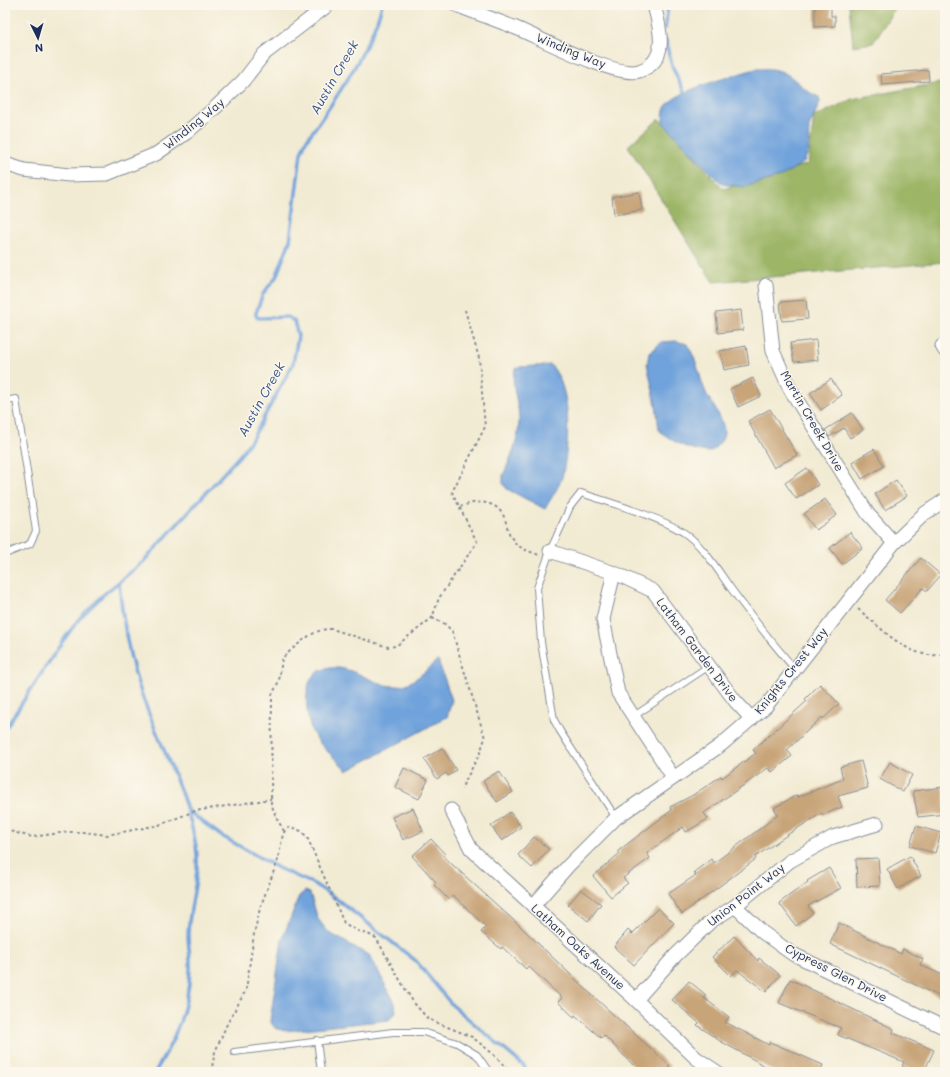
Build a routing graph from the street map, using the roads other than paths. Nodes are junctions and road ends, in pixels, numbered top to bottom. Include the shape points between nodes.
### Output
1 (328, 5) edge
2 (456, 5) edge
3 (654, 5) edge
4 (5, 164) edge
5 (766, 285) dead end
6 (5, 401) edge
7 (945, 500) edge
8 (894, 542) junction
9 (545, 553) junction
10 (5, 554) edge
11 (614, 573) junction
12 (709, 666) junction
13 (795, 668) junction
14 (634, 716) junction
15 (752, 719) junction
16 (673, 777) junction
17 (451, 810) dead end
18 (616, 818) junction
19 (877, 824) dead end
20 (533, 906) junction
21 (735, 906) junction
22 (636, 1000) junction
23 (945, 1028) edge
24 (317, 1040) junction
25 (234, 1052) dead end
26 (322, 1072) edge
27 (489, 1072) edge
28 (718, 1072) edge

1 - 4 street, Winding Way via 264,54 243,81 216,107 156,154 107,174 69,175 24,170
2 - 3 street, Winding Way via 601,64 638,71 654,60 662,38
5 - 8 street, Martin Creek Drive via 773,351 790,389 868,514
6 - 10 lane via 16,400 36,531 30,544
7 - 8 street, Knights Crest Way via 924,514
8 - 13 street, Knights Crest Way
9 - 11 street, Latham Garden Drive
9 - 13 lane via 570,507 581,493 665,524 684,533 695,542
9 - 18 lane via 537,588 541,642 554,720
11 - 12 street, Latham Garden Drive via 653,591
11 - 14 street via 603,619 618,693
12 - 14 lane
12 - 15 street, Latham Garden Drive
13 - 15 street, Knights Crest Way via 766,706
14 - 16 street
15 - 16 street, Knights Crest Way via 721,745
16 - 18 street, Knights Crest Way
17 - 20 street, Latham Oaks Avenue via 471,849
18 - 20 street, Knights Crest Way
19 - 21 street, Union Point Way via 833,837 790,861
20 - 22 street, Latham Oaks Avenue
21 - 22 street, Union Point Way via 710,922 674,957
21 - 23 street, Cypress Glen Drive via 762,932 792,953
22 - 28 street, Latham Oaks Avenue via 696,1058
24 - 25 lane
24 - 26 lane
24 - 27 lane via 392,1032 423,1032 457,1043 477,1055

